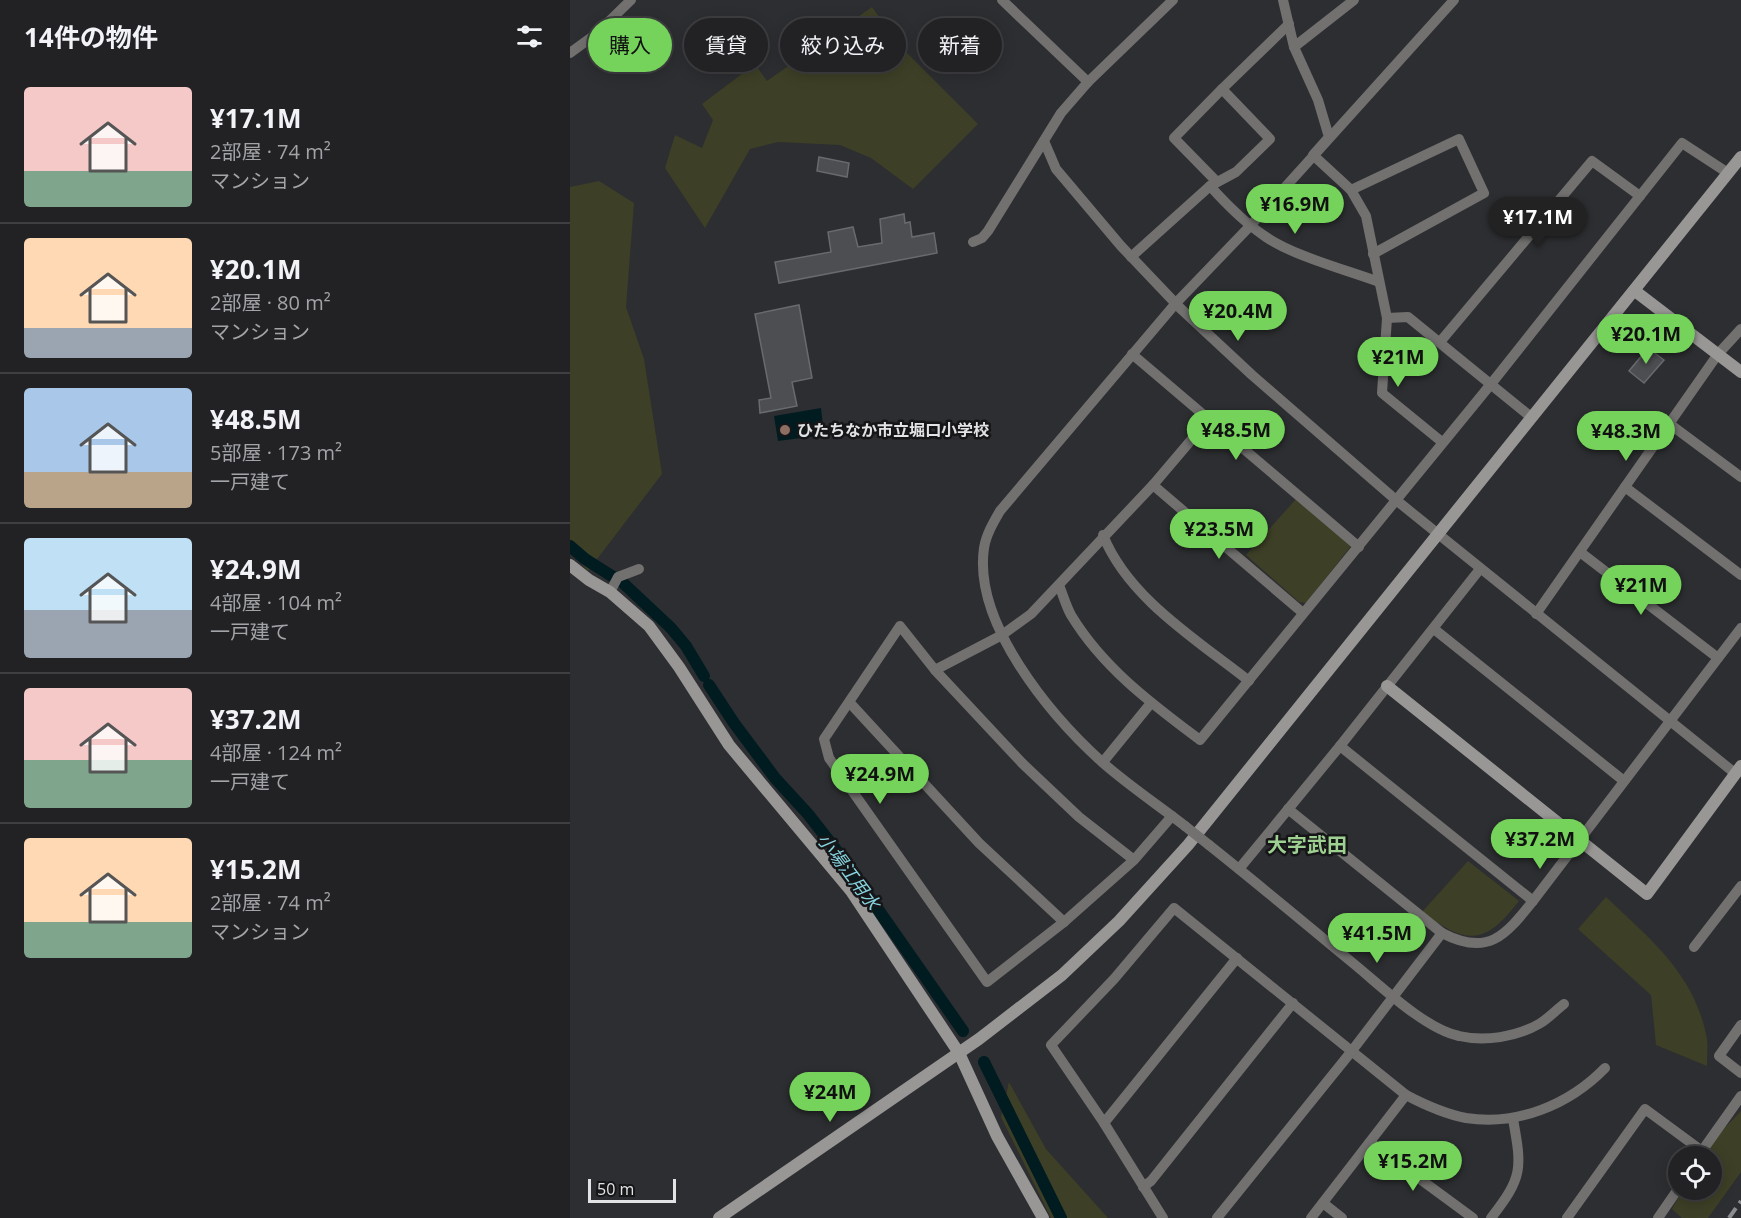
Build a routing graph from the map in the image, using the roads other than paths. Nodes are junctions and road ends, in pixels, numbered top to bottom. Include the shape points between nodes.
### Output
1 (631, 0) edge
2 (1002, 0) edge
3 (1173, 0) edge
4 (1283, 0) edge
5 (1354, 0) edge
6 (1454, 0) edge
7 (1288, 24) junction
8 (1294, 46) junction
9 (570, 53) edge
10 (1088, 82) junction
11 (1222, 89) junction
12 (1329, 137) junction
13 (1044, 141) junction
14 (1312, 155) junction
15 (1741, 157) edge
16 (1728, 173) junction
17 (1214, 184) junction
18 (1351, 190) junction
19 (1640, 196) junction
20 (1251, 225) junction
21 (973, 242) dead end
22 (1373, 254) junction
23 (1131, 257) junction
24 (1379, 282) junction
25 (1635, 291) junction
26 (1176, 303) junction
27 (1388, 318) junction
28 (1741, 329) edge
29 (1440, 342) junction
30 (1132, 354) junction
31 (1718, 354) junction
32 (1741, 372) edge
33 (1491, 384) junction
34 (1531, 417) junction
35 (1209, 419) junction
36 (1671, 425) junction
37 (1442, 442) junction
38 (1741, 477) edge
39 (1153, 485) junction
40 (1625, 487) junction
41 (1396, 500) junction
42 (1103, 535) junction
43 (1438, 535) junction
44 (1359, 547) junction
45 (1581, 552) junction
46 (570, 565) edge
47 (639, 569) dead end
48 (1480, 569) junction
49 (1741, 575) edge
50 (1059, 585) junction
51 (610, 592) junction
52 (1303, 613) junction
53 (1536, 614) junction
54 (1741, 628) edge
55 (1434, 629) junction
56 (1002, 635) junction
57 (1718, 658) junction
58 (935, 670) junction
59 (1249, 681) junction
60 (1388, 686) junction
61 (850, 703) junction
62 (1151, 703) junction
63 (1670, 722) junction
64 (1340, 746) junction
65 (1103, 762) junction
66 (1738, 770) edge
67 (1624, 781) junction
68 (1288, 810) junction
69 (1172, 816) junction
70 (1581, 840) junction
71 (1134, 860) junction
72 (1239, 868) junction
73 (1741, 886) edge
74 (1533, 901) junction
75 (1064, 922) junction
76 (1442, 933) junction
77 (1694, 947) dead end
78 (1237, 958) junction
79 (1394, 997) junction
80 (1293, 1003) junction
81 (1564, 1004) dead end
82 (1741, 1025) edge
83 (1351, 1052) junction
84 (959, 1053) junction
85 (1605, 1068) dead end
86 (1741, 1072) edge
87 (1406, 1095) junction
88 (1741, 1096) edge
89 (1513, 1119) junction
90 (1104, 1123) junction
91 (1371, 1143) junction
92 (1690, 1146) edge
93 (1706, 1146) edge
94 (1143, 1187) junction
95 (1670, 1200) edge
96 (1323, 1203) junction
97 (719, 1218) edge
98 (1043, 1218) edge
99 (1163, 1218) edge
100 (1217, 1218) edge
101 (1311, 1218) edge
102 (1342, 1218) edge
103 (1473, 1218) edge
104 (1491, 1218) edge
105 (1567, 1218) edge
106 (1658, 1218) edge

1 - 9 street
2 - 10 street
3 - 10 street
4 - 7 street
5 - 8 street
6 - 12 street
7 - 8 street
7 - 11 street
8 - 12 street via 1318,100
10 - 13 street via 1061,113
11 - 17 street via 1174,138
11 - 17 street via 1270,139 1236,172
12 - 14 street
13 - 21 street via 988,231
13 - 23 street via 1056,169
14 - 18 street
14 - 20 street
15 - 16 street
16 - 19 street via 1682,143
16 - 25 street
17 - 20 street
17 - 23 street
18 - 22 street via 1366,216
18 - 22 street via 1459,139 1484,193
19 - 29 street via 1592,161
19 - 33 street
20 - 24 street via 1306,256
20 - 26 street
22 - 24 street
23 - 26 street
24 - 27 street
25 - 31 street
25 - 34 street
26 - 30 street
26 - 41 street
27 - 29 street via 1408,317
27 - 37 street via 1382,393
28 - 31 street
29 - 33 street
30 - 35 street
30 - 56 street via 1000,511 990,529 982,565 991,608
31 - 32 street
31 - 36 street
33 - 34 street
33 - 37 street
34 - 43 street
35 - 39 street
35 - 44 street
36 - 38 street
36 - 40 street
37 - 41 street
39 - 42 street
39 - 52 street
40 - 45 street
40 - 49 street
41 - 43 street
41 - 44 street
42 - 50 street
42 - 59 street via 1134,587
43 - 48 street
43 - 84 street via 1141,898 1062,975
44 - 52 street
45 - 53 street
45 - 57 street
46 - 51 street
47 - 51 street via 618,576
48 - 53 street
48 - 55 street
50 - 56 street via 1031,615
50 - 62 street via 1070,614 1091,643
51 - 84 street via 649,626 729,745 851,891
52 - 59 street
53 - 63 street
54 - 57 street
55 - 60 street
55 - 67 street
56 - 58 street
56 - 65 street via 1060,718
57 - 63 street
58 - 61 street via 900,626
58 - 71 street via 1023,764 1079,817
59 - 62 street via 1200,740
60 - 64 street
60 - 70 street
61 - 75 street via 979,843
61 - 75 street via 824,740 829,758 987,982
62 - 65 street
63 - 66 street
63 - 67 street
64 - 68 street
64 - 74 street
65 - 69 street
66 - 70 street via 1647,894
67 - 70 street
68 - 72 street
68 - 76 street
69 - 71 street
69 - 72 street, bridge
70 - 74 street
71 - 75 street
72 - 79 street
73 - 77 street
74 - 76 street via 1510,930 1497,939 1467,944
76 - 79 street
78 - 80 street
78 - 90 street
78 - 90 street via 1174,908 1051,1045
79 - 81 street via 1437,1028 1481,1039 1523,1031
79 - 83 street
80 - 83 street
80 - 94 street
82 - 86 street via 1719,1056
83 - 87 street
83 - 100 street
84 - 97 street
84 - 98 street via 997,1136
85 - 89 street via 1566,1098
87 - 89 street via 1467,1118
87 - 91 street
88 - 93 street
89 - 104 street via 1519,1167 1506,1200
90 - 94 street
91 - 96 street
91 - 103 street
92 - 105 street via 1645,1109
94 - 99 street
95 - 106 street
96 - 101 street
96 - 102 street

